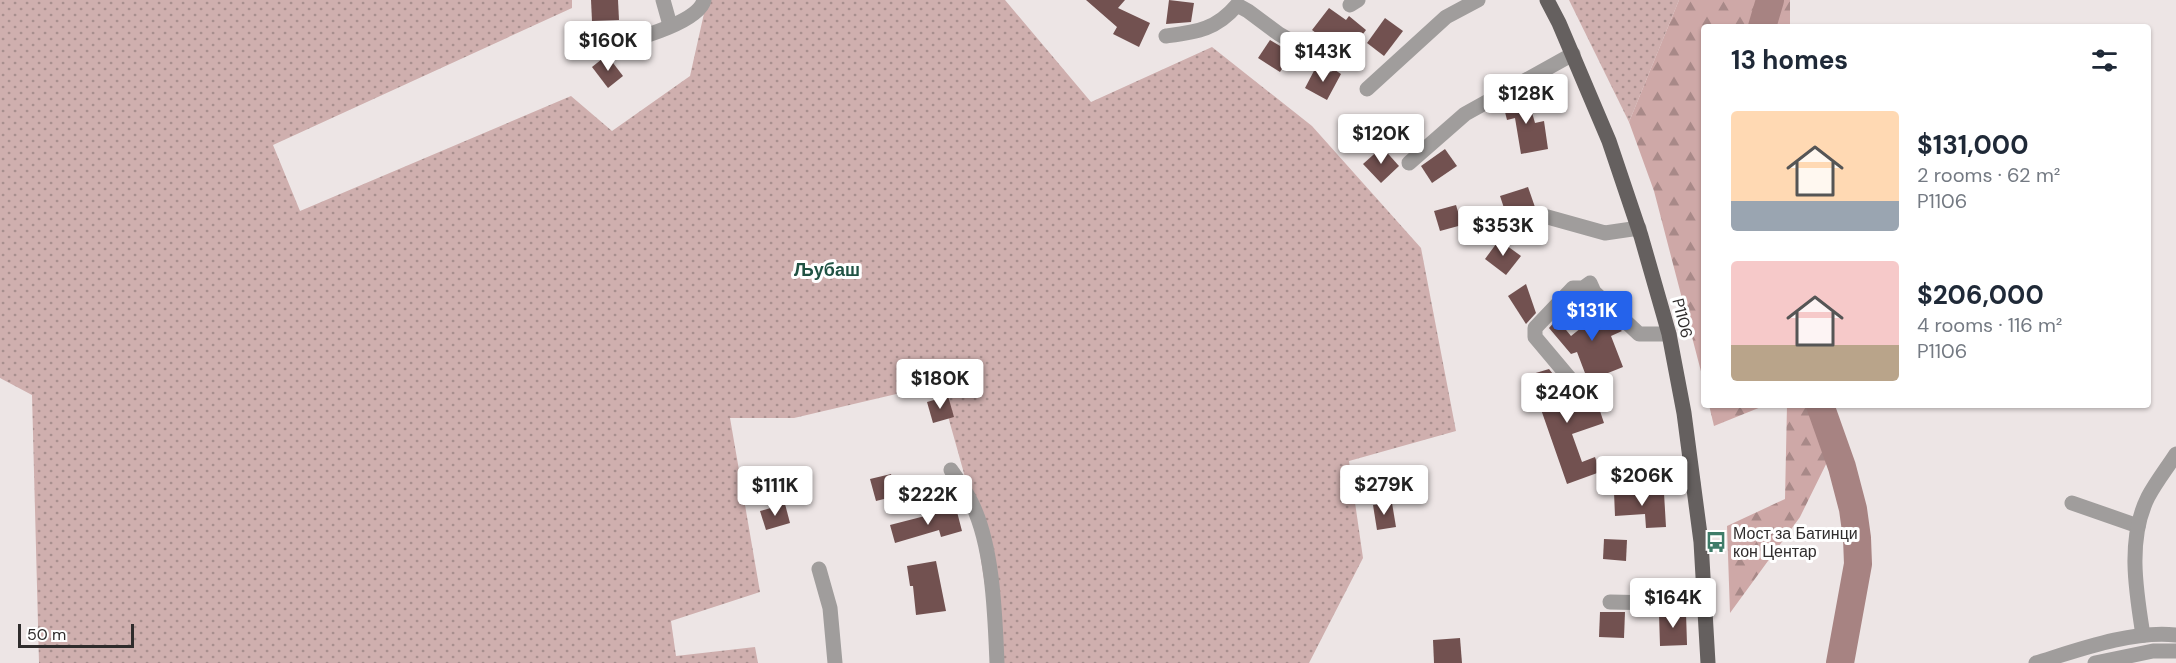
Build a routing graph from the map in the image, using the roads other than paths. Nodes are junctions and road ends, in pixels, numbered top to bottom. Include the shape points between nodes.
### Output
1 (663, 0) edge
2 (704, 0) edge
3 (1478, 0) edge
4 (1547, 0) edge
5 (1234, 2) edge
6 (670, 25) junction
7 (1166, 36) dead end
8 (615, 45) dead end
9 (1573, 54) junction
10 (1329, 63) dead end
11 (1368, 89) dead end
12 (1409, 163) dead end
13 (1544, 216) dead end
14 (1639, 228) junction
15 (1670, 334) junction
16 (1572, 381) dead end
17 (2176, 453) edge
18 (951, 470) dead end
19 (1617, 483) dead end
20 (1693, 483) junction
21 (2072, 503) dead end
22 (2138, 526) junction
23 (819, 569) dead end
24 (1610, 602) dead end
25 (1705, 604) junction
26 (2143, 635) junction
27 (2176, 635) edge
28 (2176, 651) edge
29 (835, 663) edge
30 (997, 663) edge
31 (1708, 663) edge
32 (2036, 663) edge
33 (2096, 663) edge

1 - 6 street
2 - 6 street via 696,11
3 - 11 street via 1446,17
4 - 9 main road, P1106
5 - 7 street via 1227,18 1202,31
5 - 10 street
6 - 8 street
9 - 12 street via 1465,114
9 - 14 main road, P1106
13 - 14 street via 1605,233
14 - 15 main road, P1106
15 - 16 street via 1639,334 1594,292 1590,283 1573,288 1535,328 1535,337
15 - 20 main road, P1106
17 - 22 street via 2148,498
18 - 30 street via 972,502 986,543
19 - 20 street
20 - 25 main road, P1106
21 - 22 street
22 - 26 street via 2135,584
23 - 29 street via 830,608
24 - 25 street
25 - 31 main road, P1106
26 - 27 street
26 - 32 street
28 - 33 street via 2153,651

